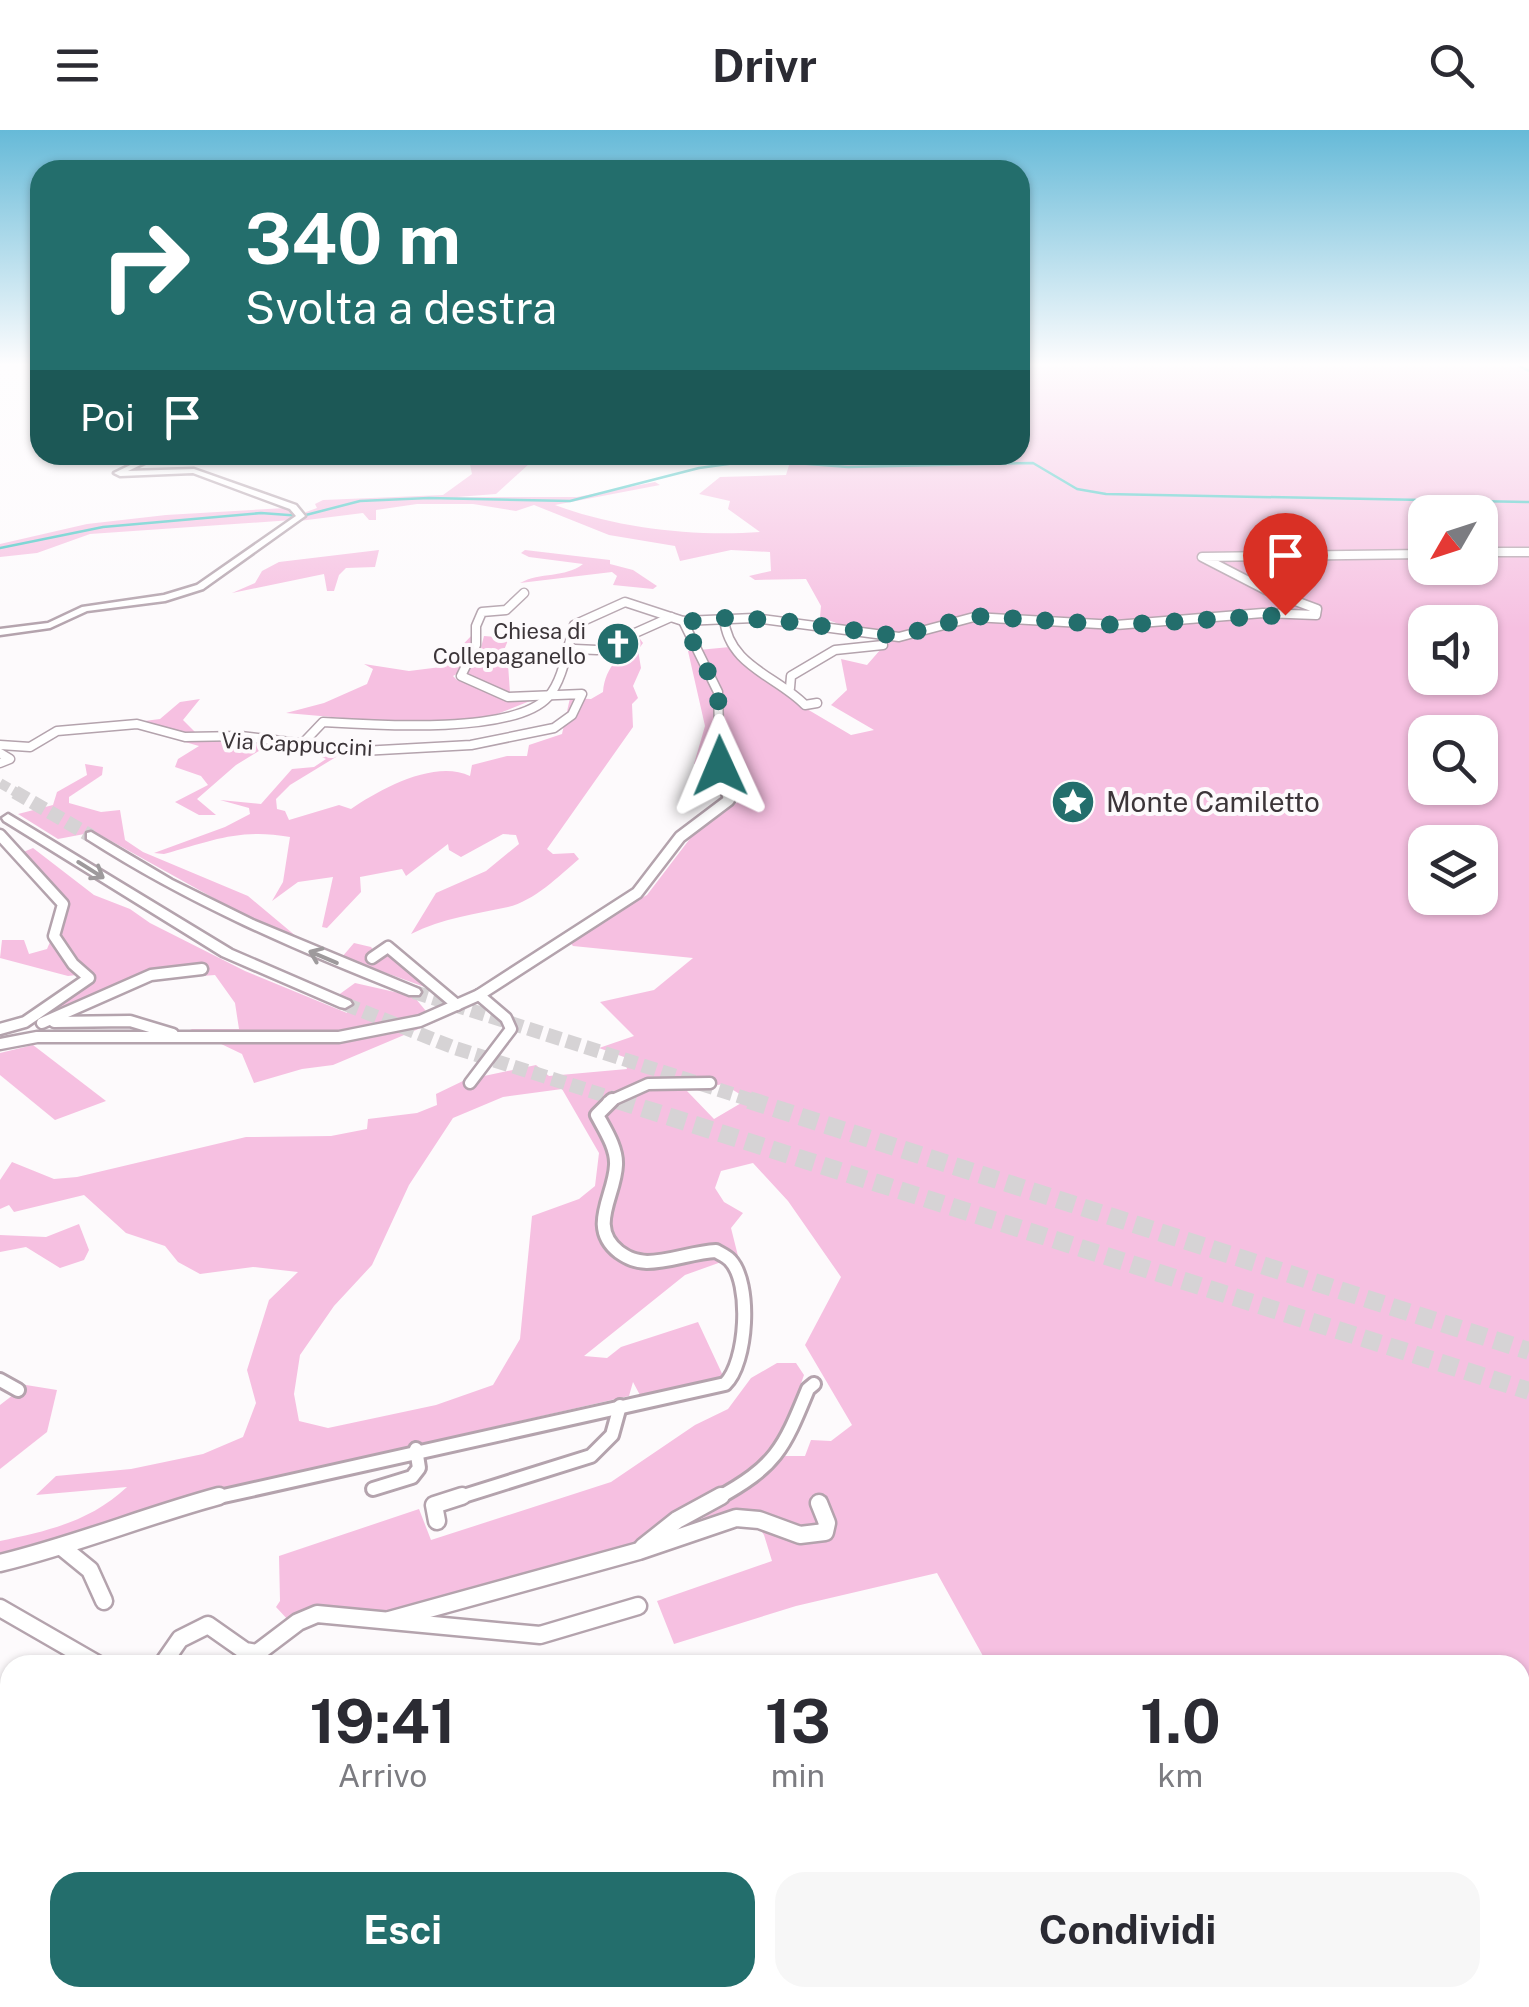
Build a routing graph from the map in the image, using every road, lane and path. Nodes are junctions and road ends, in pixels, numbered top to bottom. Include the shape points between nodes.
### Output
1 (137, 465) edge
2 (125, 471) junction
3 (107, 477) dead end
4 (1498, 552) edge
5 (1529, 552) edge
6 (1408, 554) edge
7 (524, 593) dead end
8 (671, 617) junction
9 (724, 618) junction
10 (683, 622) junction
11 (0, 632) edge
12 (884, 645) dead end
13 (575, 649) dead end
14 (790, 688) junction
15 (548, 696) junction
16 (817, 702) dead end
17 (302, 744) junction
18 (0, 749) edge
19 (21, 756) dead end
20 (0, 763) edge
21 (8, 818) dead end
22 (0, 835) edge
23 (90, 836) tunnel mouth
24 (372, 958) dead end
25 (202, 970) dead end
26 (414, 992) tunnel mouth
27 (479, 995) junction
28 (346, 1004) tunnel mouth
29 (458, 1004) junction
30 (42, 1023) junction
31 (18, 1024) junction
32 (0, 1029) edge
33 (177, 1036) junction
34 (0, 1044) edge
35 (470, 1082) dead end
36 (710, 1083) dead end
37 (0, 1380) edge
38 (814, 1384) dead end
39 (18, 1390) dead end
40 (620, 1406) junction
41 (416, 1448) junction
42 (373, 1489) dead end
43 (819, 1503) dead end
44 (437, 1521) dead end
45 (63, 1548) junction
46 (639, 1551) junction
47 (0, 1563) edge
48 (104, 1601) dead end
49 (638, 1606) dead end
50 (0, 1608) edge
51 (385, 1621) junction
52 (82, 1655) edge
53 (167, 1655) edge

1 - 2 main road
2 - 3 street
2 - 11 main road via 202,473 300,516 200,587
4 - 5 street
6 - 9 street via 1202,557 1317,608 1307,616 1116,625 974,616 898,636
7 - 15 street via 506,610 482,612 476,645 460,676 508,696
8 - 10 street
8 - 13 street via 597,650
8 - 15 street via 626,602 574,625
9 - 10 street
9 - 14 street via 728,636 752,668
10 - 27 street via 718,692 720,766 729,800 680,838 637,893
12 - 14 street via 825,654 790,676
14 - 16 street via 805,704
15 - 17 street via 535,708 494,720 323,722
15 - 17 street, Via Cappuccini via 582,694 572,715 554,728 471,745 362,751
17 - 18 street, Via Cappuccini via 184,737 137,724 57,731 30,747
18 - 19 street
18 - 20 street via 10,759
21 -> 28 highway via 227,953
22 - 31 street via 63,904 54,936 88,978
26 -> 23 highway via 214,908
24 - 29 street via 388,947
25 - 30 street via 151,975
27 - 29 street
27 - 35 street via 511,1029
29 - 33 street via 420,1021 339,1036
30 - 31 street
30 - 33 street via 104,1020
31 - 32 street
33 - 34 street
36 - 40 street via 636,1087 602,1107 596,1115 616,1164 601,1211 613,1247 634,1263 700,1249 730,1258 742,1304 738,1368 715,1389
37 - 39 street
38 - 46 street via 772,1459 734,1493 668,1523
40 - 41 street
40 - 44 street via 616,1434 605,1448 434,1505
41 - 42 street via 419,1468 412,1478
41 - 45 street via 168,1510
43 - 46 street via 827,1523 816,1535 800,1538 747,1516
45 - 47 street
45 - 48 street via 88,1565
46 - 51 street
49 - 51 street via 544,1635
50 - 52 street
51 - 53 street via 317,1614 257,1653 245,1652 208,1624 190,1630

